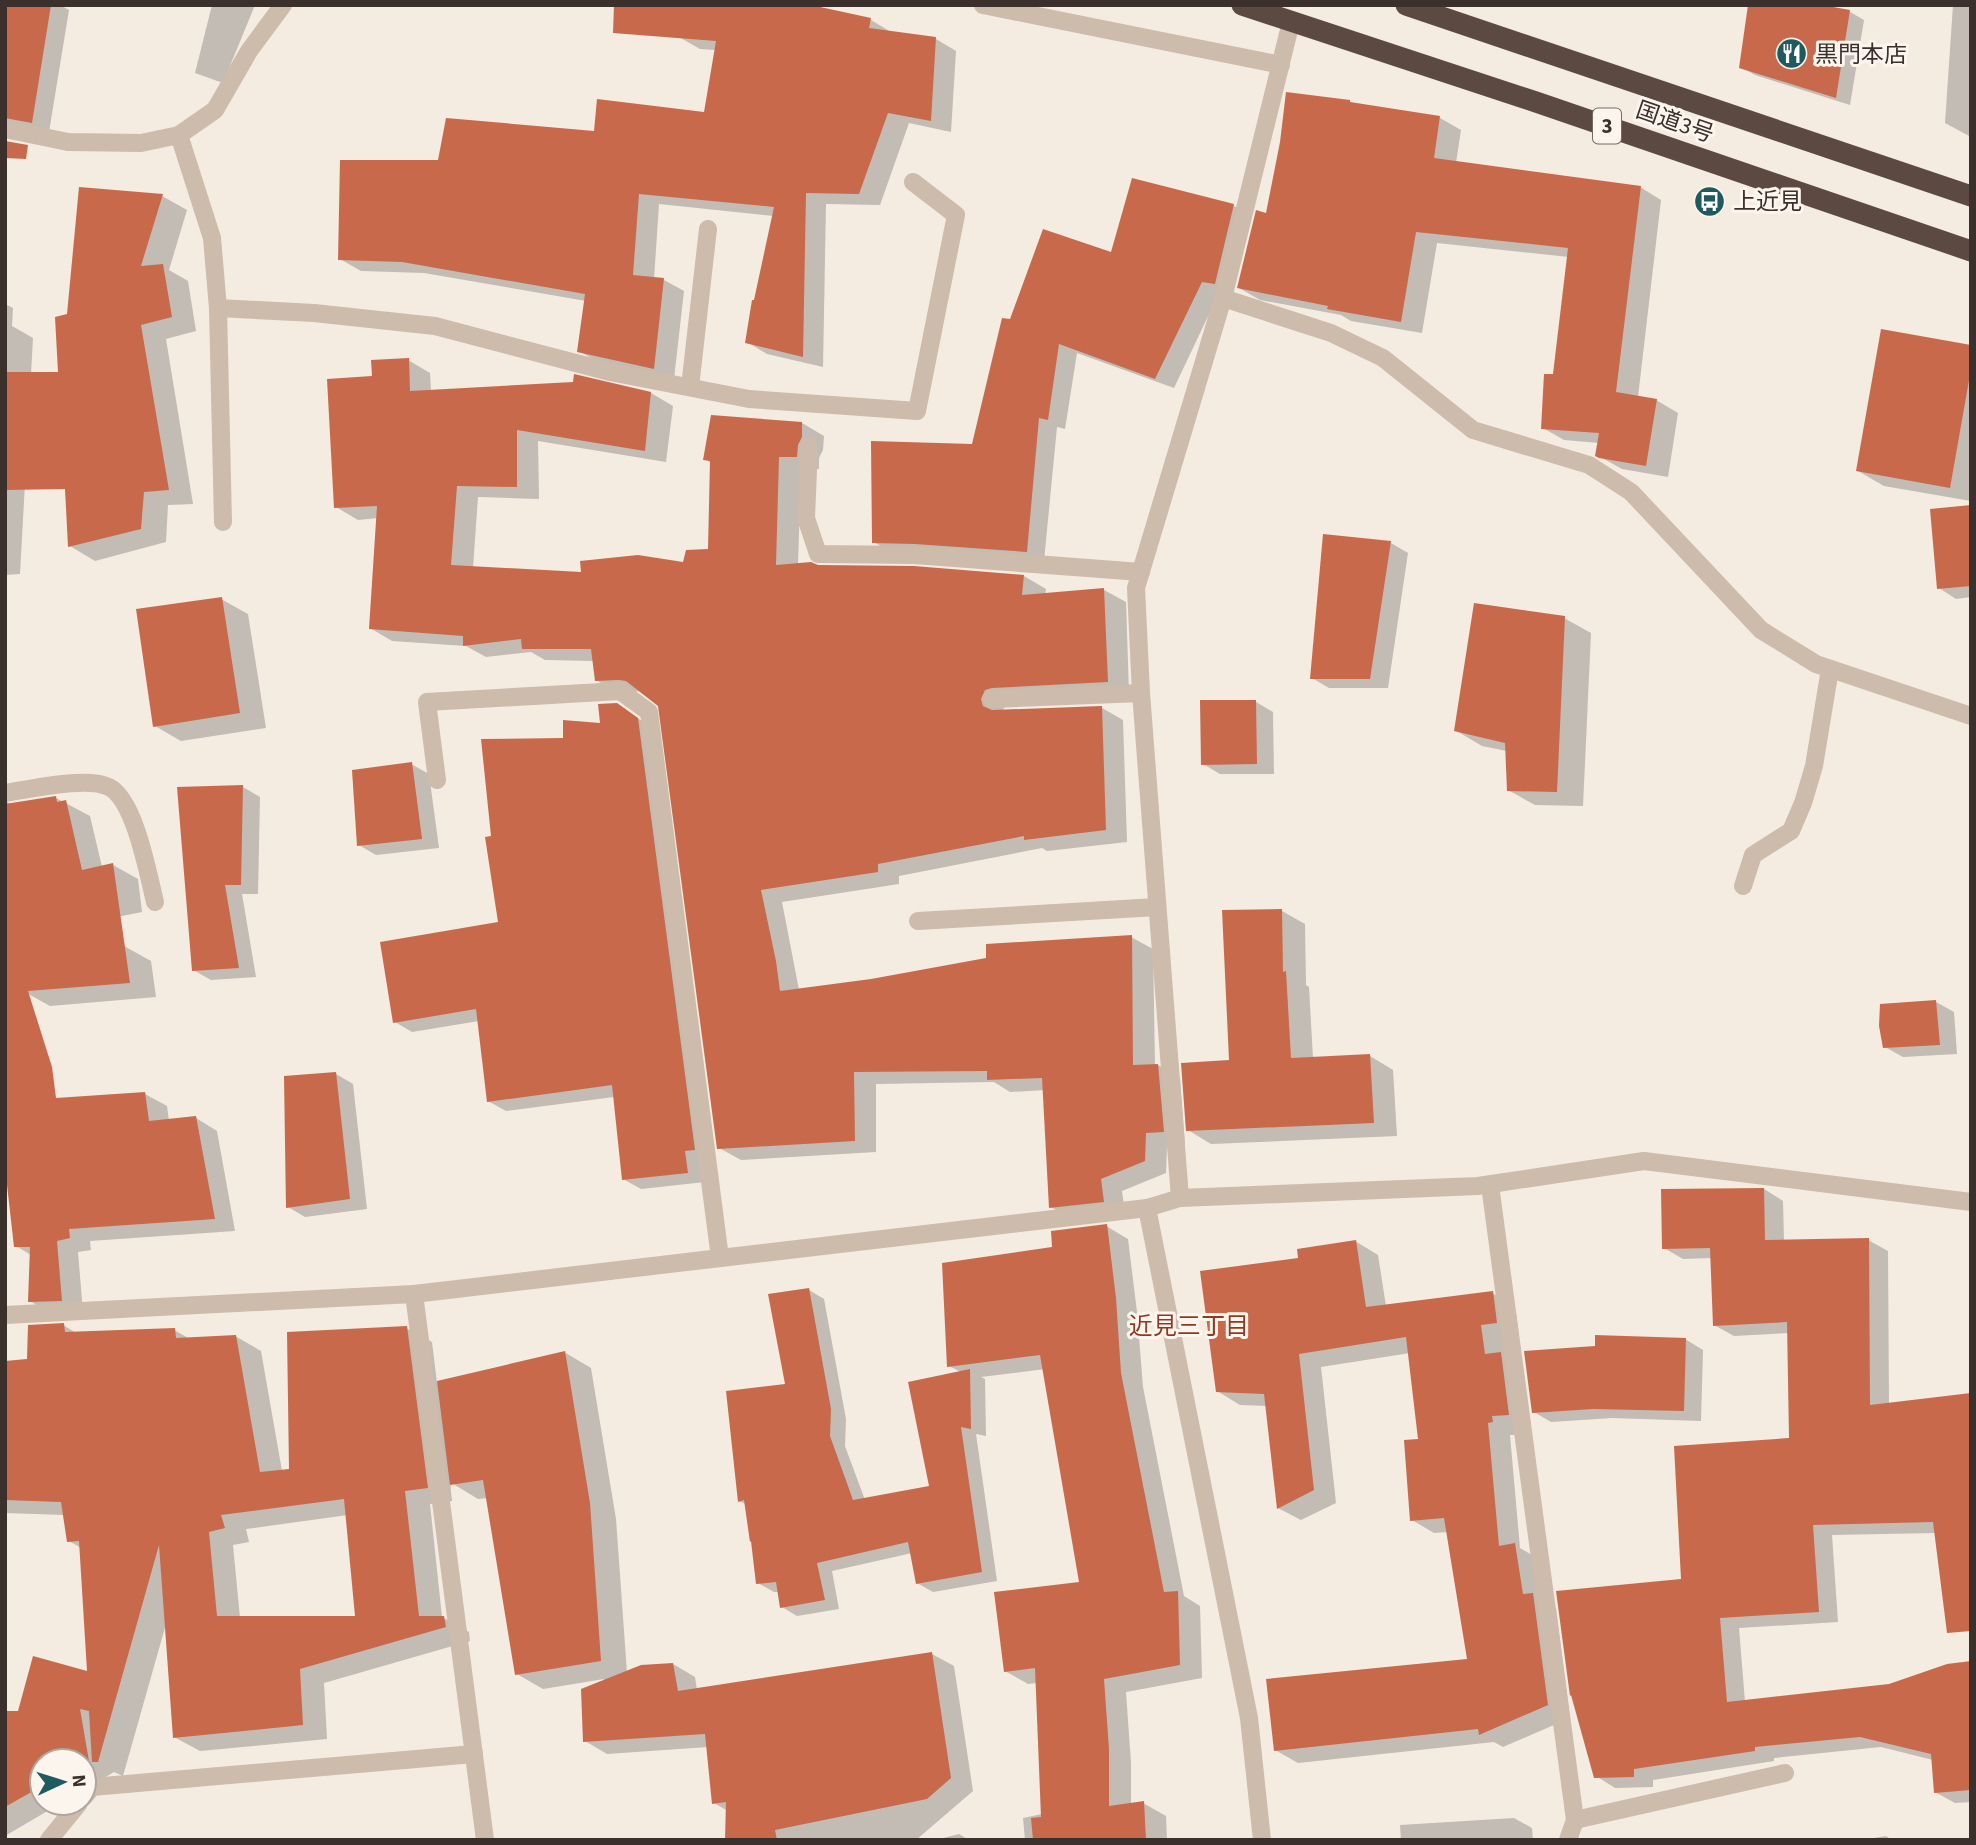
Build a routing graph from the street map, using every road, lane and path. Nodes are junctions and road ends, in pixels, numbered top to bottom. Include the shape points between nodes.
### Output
1 (283, 5) edge
2 (983, 5) edge
3 (1242, 5) edge
4 (1406, 5) edge
5 (1291, 22) junction
6 (1281, 65) junction
7 (5, 129) edge
8 (179, 135) junction
9 (914, 182) dead end
10 (1971, 196) edge
11 (708, 229) dead end
12 (1971, 251) edge
13 (1223, 298) junction
14 (218, 308) junction
15 (690, 387) junction
16 (809, 446) dead end
17 (223, 522) dead end
18 (1141, 572) junction
19 (1830, 669) junction
20 (1141, 693) junction
21 (992, 699) dead end
22 (1971, 716) edge
23 (437, 780) dead end
24 (5, 793) edge
25 (1743, 886) dead end
26 (155, 902) dead end
27 (1157, 907) junction
28 (918, 921) dead end
29 (1490, 1185) junction
30 (1180, 1198) junction
31 (1971, 1202) edge
32 (1147, 1208) junction
33 (720, 1258) junction
34 (414, 1294) junction
35 (5, 1315) edge
36 (474, 1754) junction
37 (1785, 1773) dead end
38 (98, 1786) edge
39 (68, 1817) edge
40 (1575, 1820) junction
41 (50, 1840) edge
42 (485, 1840) edge
43 (1262, 1840) edge
44 (1568, 1840) edge

1 - 8 street via 248,51 215,110
2 - 6 street
3 - 5 highway, 国道3号 / 3
4 - 10 highway, 国道3号 / 3
5 - 6 street
5 - 12 highway, 国道3号 / 3
6 - 13 street
7 - 8 street via 68,142 141,143
8 - 14 street via 212,238
9 - 15 street via 956,215 917,411 749,399
11 - 15 street
13 - 18 street
13 - 19 street via 1332,333 1383,358 1473,430 1589,465 1631,492 1761,629
14 - 15 street via 435,326 610,372
14 - 17 street
16 - 18 street via 806,518 818,554 914,555
18 - 20 street via 1136,588
19 - 22 street
19 - 25 street via 1803,803 1791,831 1753,855
20 - 21 street
20 - 27 street
23 - 33 street via 427,702 620,691 649,712
24 - 26 street via 89,783 109,787 123,801 135,825
27 - 28 street
27 - 30 street
29 - 30 street
29 - 31 street via 1644,1161
29 - 40 street
30 - 32 street
32 - 33 street
32 - 43 street via 1249,1718
33 - 34 street
34 - 35 street
34 - 36 street
36 - 38 street
36 - 42 street
37 - 40 street
39 - 41 street
40 - 44 street

